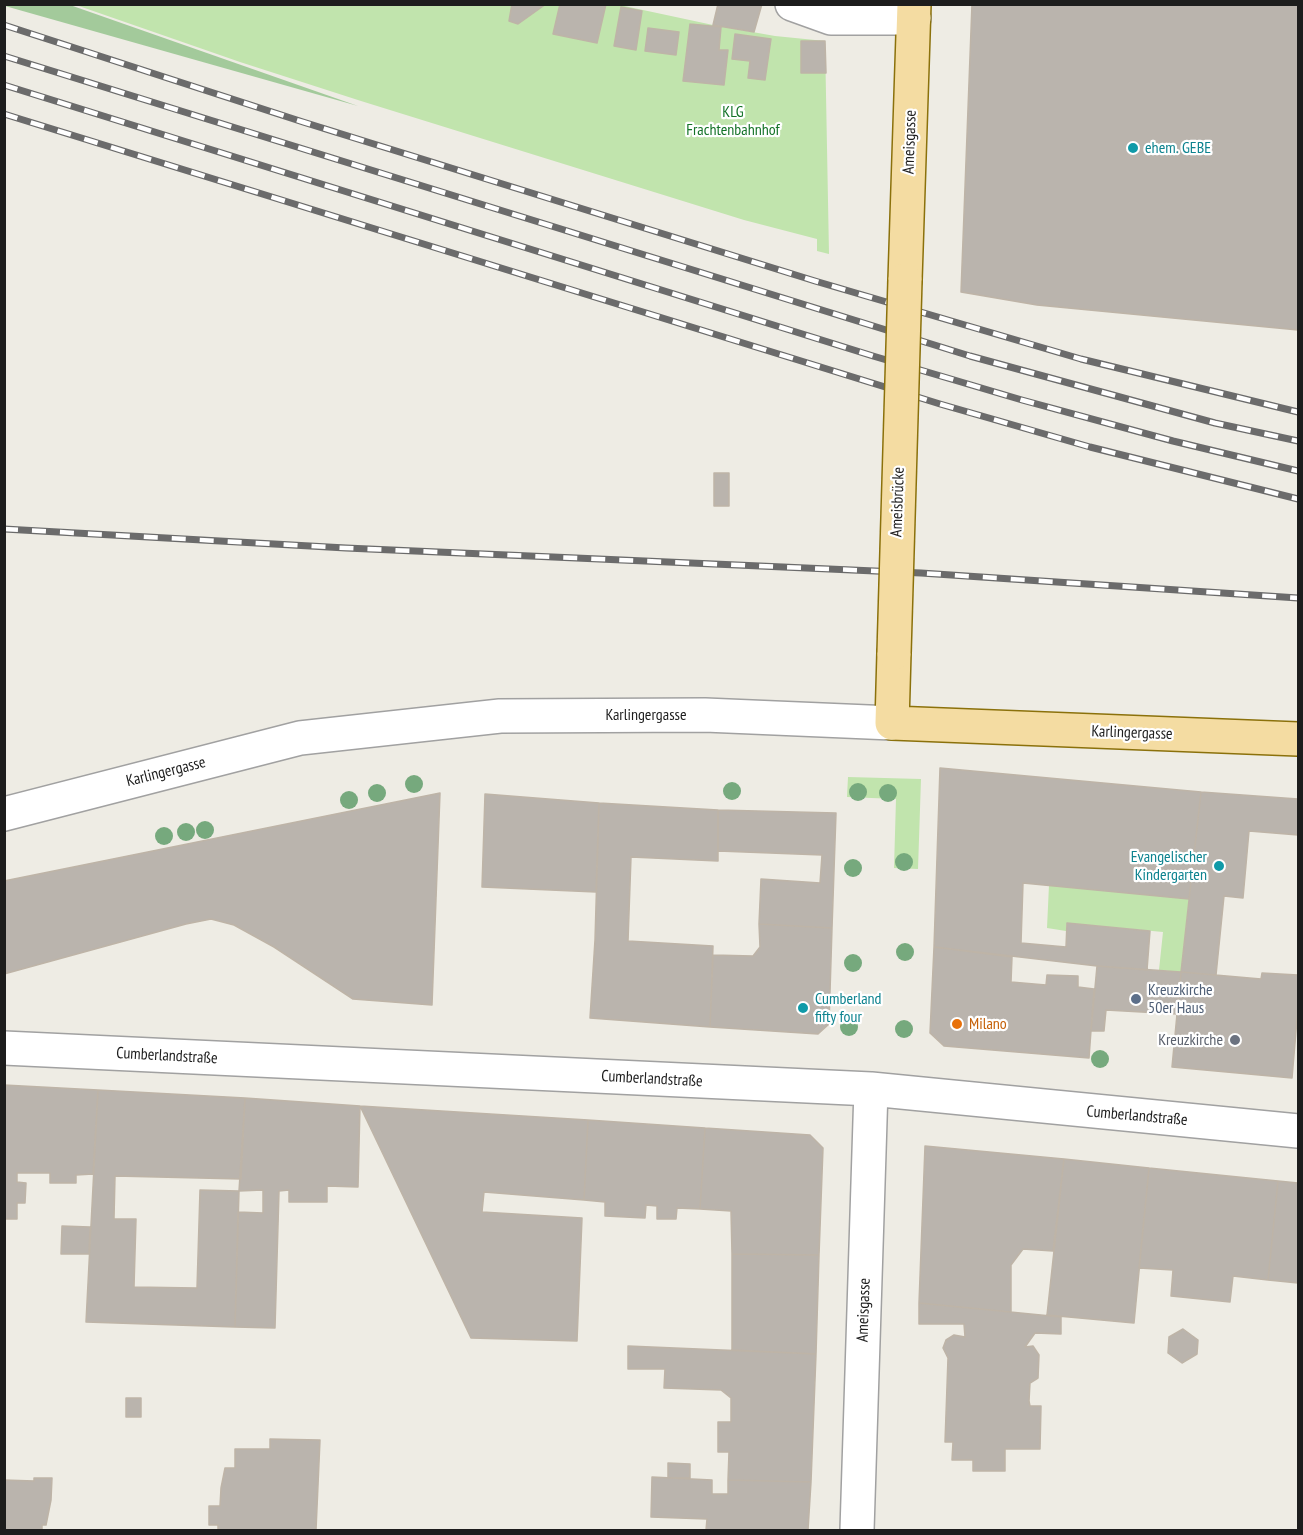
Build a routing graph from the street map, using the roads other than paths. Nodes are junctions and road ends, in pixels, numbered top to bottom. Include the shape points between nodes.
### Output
1 (792, 4) edge
2 (914, 11) edge
3 (905, 280) joint
4 (892, 723) junction
5 (1299, 739) edge
6 (4, 814) edge
7 (4, 1048) edge
8 (871, 1089) junction
9 (1299, 1131) edge
10 (857, 1530) edge

1 - 2 street via 831,18
2 - 3 main road, Ameisgasse
3 - 4 main road, Ameisbrücke, bridge
4 - 5 main road, Karlingergasse
4 - 6 street, Karlingergasse via 705,715 500,716 300,738
7 - 8 street, Cumberlandstraße
8 - 9 street, Cumberlandstraße
8 - 10 street, Ameisgasse

